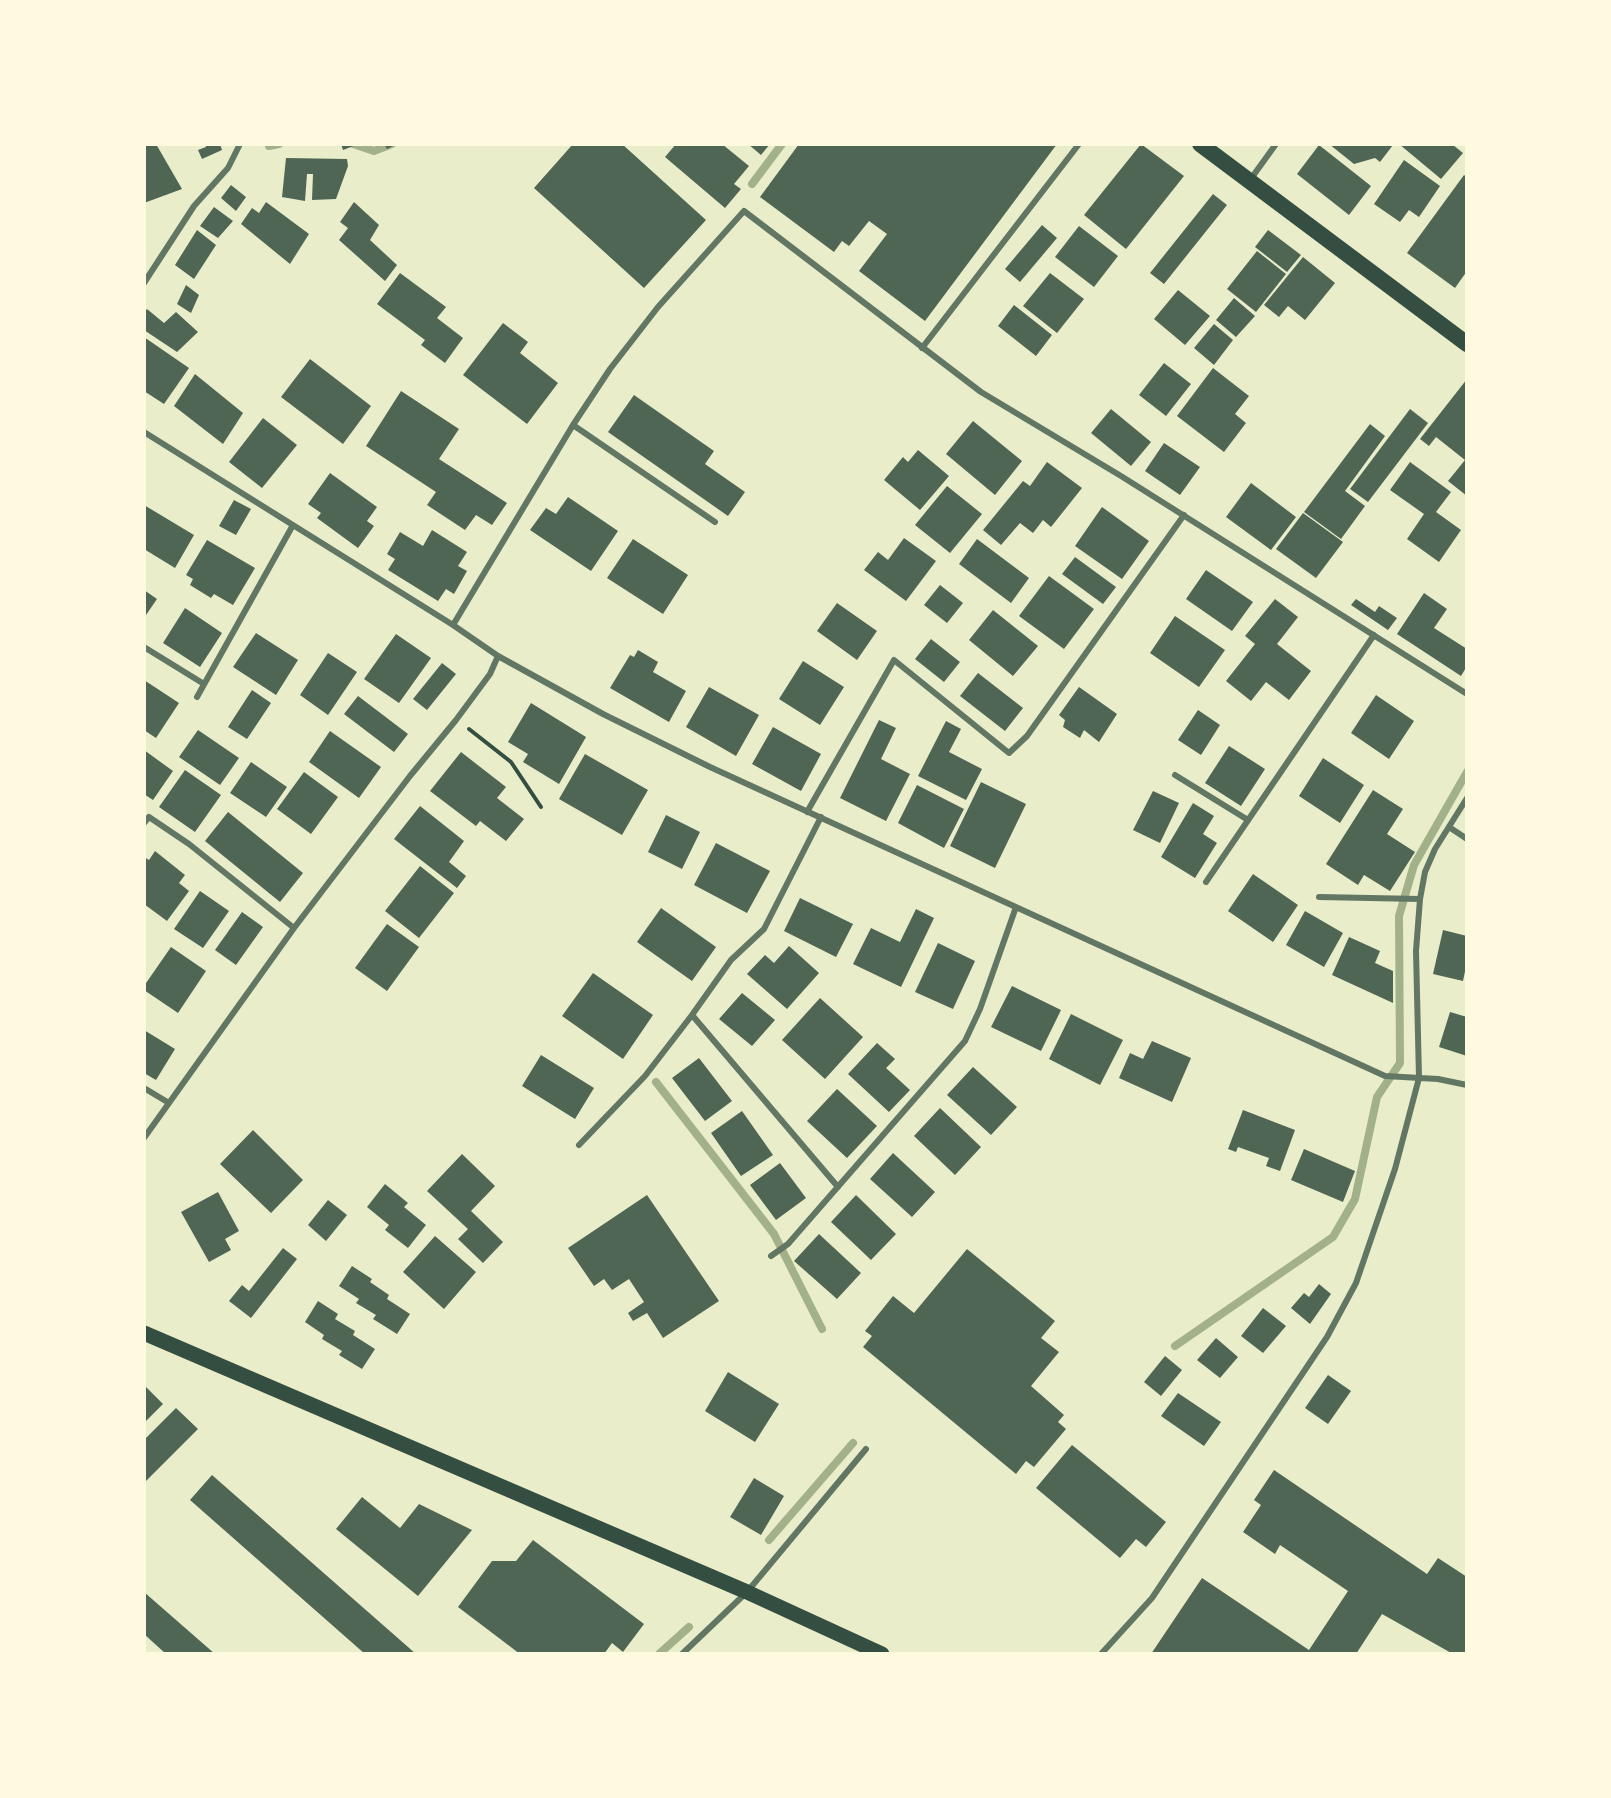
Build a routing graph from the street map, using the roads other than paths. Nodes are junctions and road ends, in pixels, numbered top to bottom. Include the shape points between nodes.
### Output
1 (240, 144) edge
2 (1079, 144) edge
3 (1200, 144) edge
4 (1276, 144) edge
5 (1250, 181) junction
6 (144, 283) edge
7 (1467, 344) edge
8 (922, 348) junction
9 (573, 425) junction
10 (144, 432) edge
11 (1184, 515) junction
12 (715, 522) dead end
13 (293, 525) junction
14 (453, 625) junction
15 (1374, 635) junction
16 (144, 647) edge
17 (498, 656) junction
18 (204, 684) junction
19 (1467, 694) edge
20 (197, 697) dead end
21 (1175, 775) dead end
22 (1467, 798) edge
23 (807, 812) junction
24 (821, 817) junction
25 (1248, 820) junction
26 (144, 823) edge
27 (1449, 827) junction
28 (1467, 839) edge
29 (1206, 882) dead end
30 (1320, 897) dead end
31 (1420, 899) junction
32 (1016, 907) junction
33 (294, 928) junction
34 (692, 1015) junction
35 (1419, 1078) junction
36 (1467, 1085) edge
37 (144, 1088) edge
38 (169, 1103) junction
39 (144, 1138) edge
40 (579, 1145) dead end
41 (837, 1187) junction
42 (771, 1256) dead end
43 (144, 1333) edge
44 (866, 1449) dead end
45 (747, 1592) junction
46 (682, 1654) edge
47 (882, 1654) edge
48 (1101, 1654) edge

1 - 6 street via 228,168 194,206
2 - 8 street
3 - 5 highway
4 - 5 street
5 - 7 highway
8 - 9 street via 744,211 658,307
8 - 11 street via 981,392
9 - 12 street
9 - 14 street
10 - 13 street
11 - 15 street
11 - 23 street via 1027,736 1009,753 894,660
13 - 14 street
13 - 18 street
14 - 17 street
15 - 19 street
15 - 25 street
16 - 18 street
17 - 23 street via 603,714
17 - 33 street via 490,674 456,720
18 - 20 street
21 - 25 street
22 - 27 street
23 - 24 street
24 - 32 street
24 - 34 street via 764,929 731,960
25 - 29 street
26 - 33 street via 149,817 189,844
27 - 28 street
27 - 31 street via 1425,872
30 - 31 street
31 - 35 street via 1416,951
32 - 35 street via 1384,1076
32 - 41 street via 965,1041
33 - 38 street
34 - 40 street via 645,1076
34 - 41 street
35 - 36 street
35 - 48 street via 1395,1169 1356,1283 1327,1337 1152,1598
37 - 38 street
38 - 39 street
41 - 42 street via 788,1245
43 - 45 main road
44 - 45 street
45 - 46 street
45 - 47 main road

